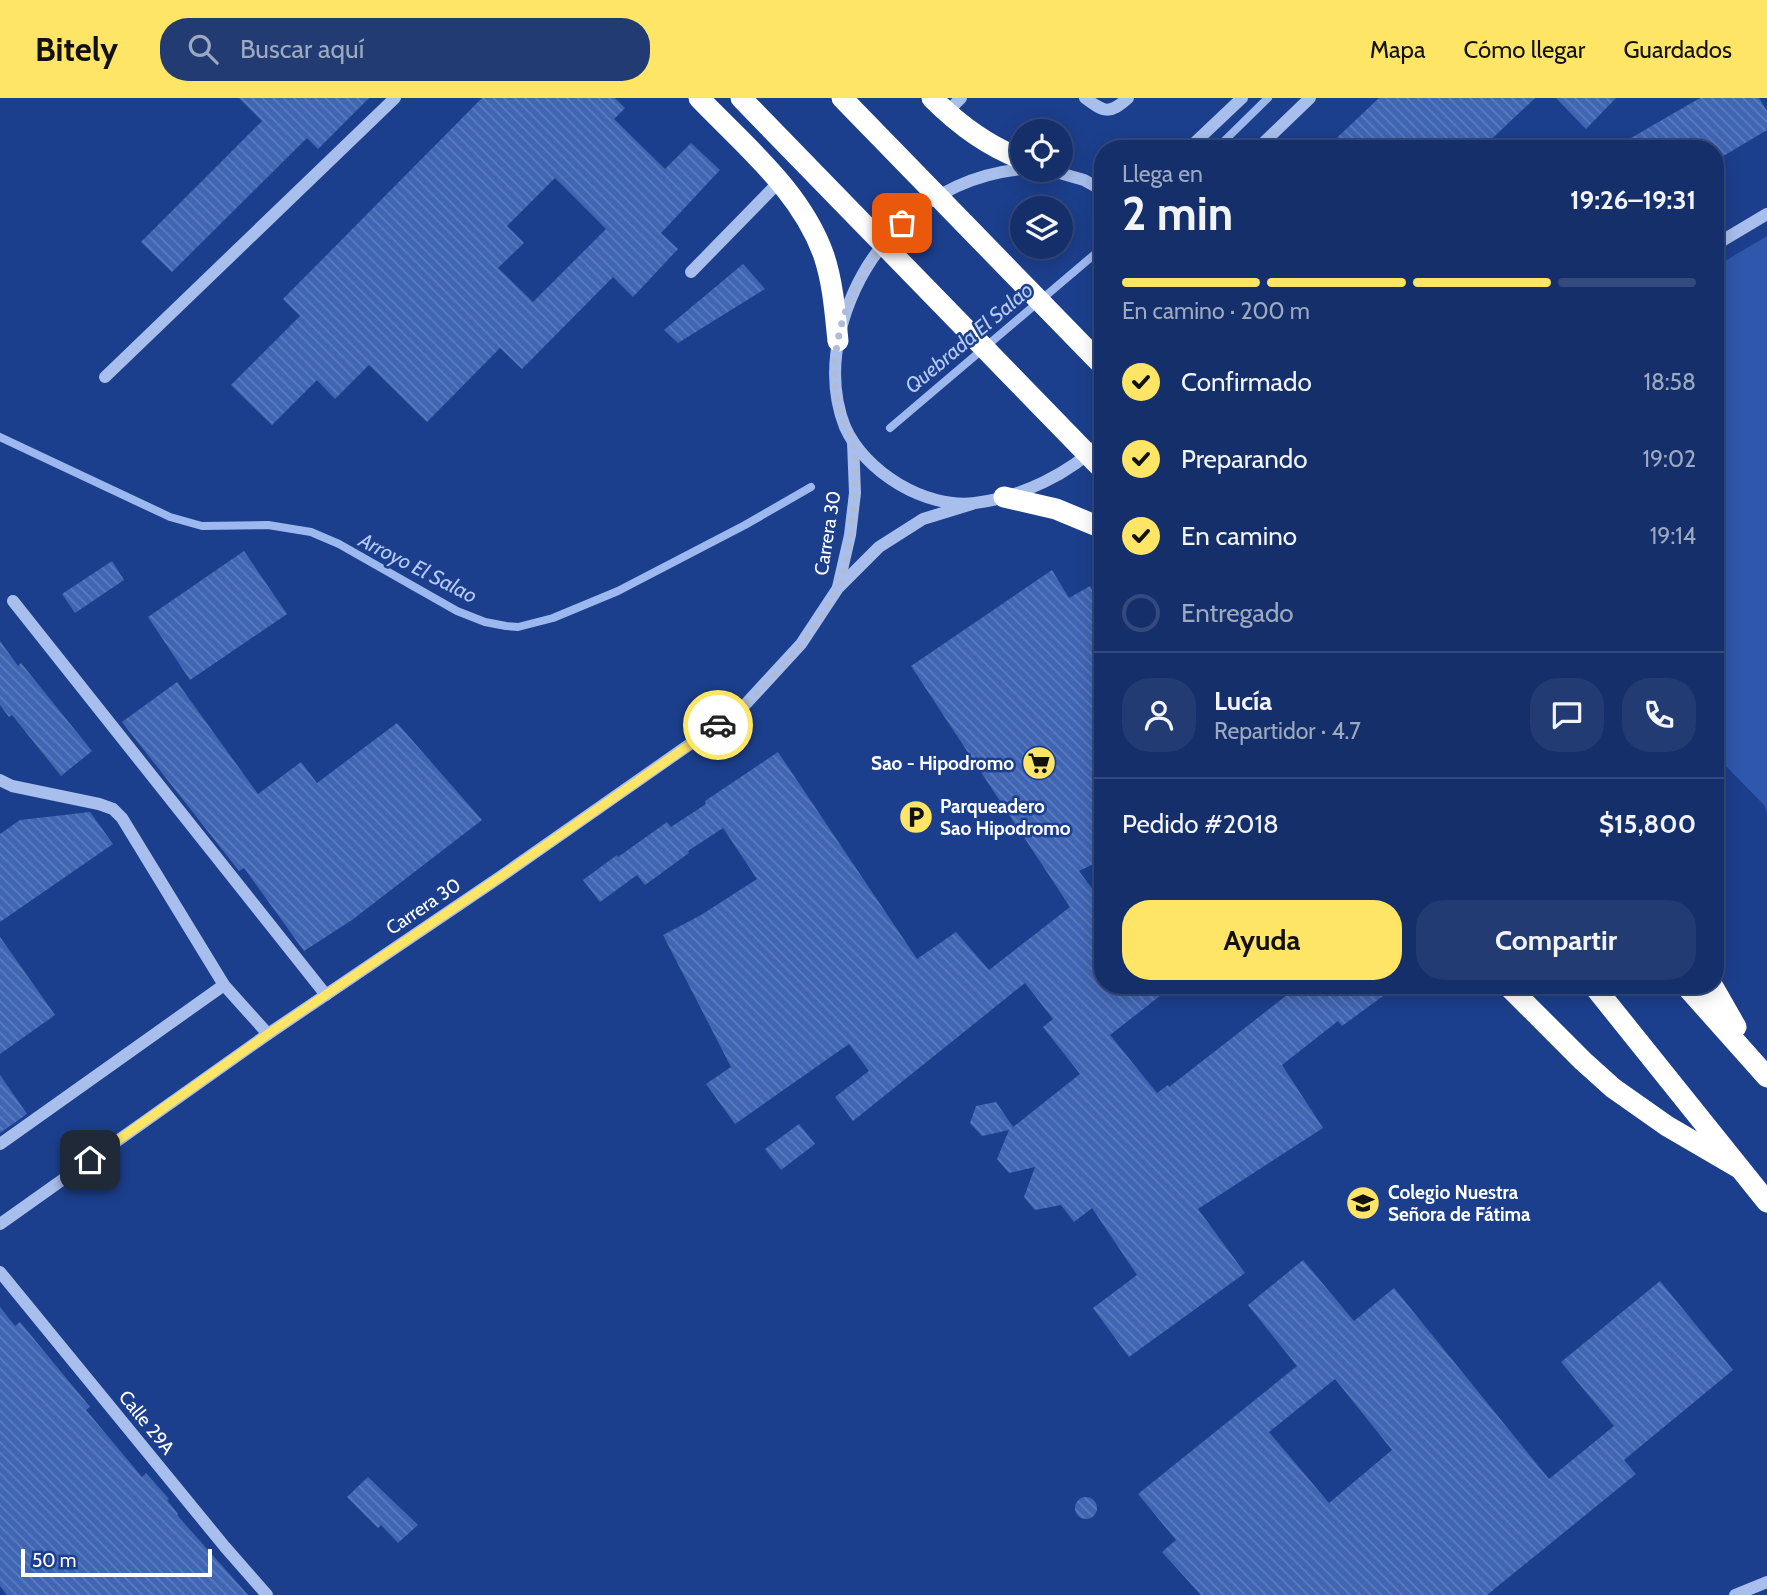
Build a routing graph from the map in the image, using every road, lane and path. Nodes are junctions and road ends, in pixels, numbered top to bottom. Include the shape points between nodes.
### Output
1 (395, 98) edge
2 (699, 98) edge
3 (741, 98) edge
4 (842, 98) edge
5 (1085, 98) edge
6 (1128, 98) edge
7 (1242, 98) edge
8 (1310, 98) edge
9 (947, 103) edge
10 (1198, 140) edge
11 (1266, 140) edge
12 (1010, 154) edge
13 (1010, 171) edge
14 (1073, 177) edge
15 (779, 182) junction
16 (1094, 184) edge
17 (1767, 214) edge
18 (1724, 240) edge
19 (691, 272) dead end
20 (838, 341) junction
21 (1094, 357) edge
22 (105, 377) dead end
23 (853, 442) junction
24 (1094, 448) edge
25 (1094, 461) edge
26 (1004, 497) junction
27 (972, 504) junction
28 (1094, 525) edge
29 (838, 588) junction
30 (13, 600) dead end
31 (0, 780) edge
32 (224, 985) junction
33 (1516, 994) edge
34 (1599, 994) edge
35 (1693, 994) edge
36 (1717, 994) edge
37 (326, 995) junction
38 (268, 1034) junction
39 (1761, 1070) edge
40 (0, 1144) edge
41 (1739, 1168) junction
42 (1767, 1202) edge
43 (0, 1224) edge
44 (0, 1272) edge
45 (1767, 1582) edge
46 (267, 1595) edge
47 (1735, 1595) edge

1 - 22 street
2 - 15 highway
3 - 25 highway, bridge
4 - 21 highway, bridge
5 - 6 street via 1110,110
7 - 10 street
8 - 11 street
9 - 12 highway via 987,143
13 - 20 street via 966,183 925,205 887,237 847,307
14 - 16 street
15 - 19 street
15 - 20 highway via 800,206 820,247
17 - 18 street
20 - 23 street via 836,394
23 - 27 street via 875,468 902,486 942,500
23 - 29 street, Carrera 30 via 855,493
24 - 26 street, Carrera 30 via 1062,472
26 - 27 street, Carrera 30
26 - 28 highway via 1056,509
27 - 29 street, Carrera 30 via 901,531
29 - 37 street, Carrera 30 via 801,644 743,707
30 - 37 street
31 - 32 street via 113,809
32 - 38 street
32 - 40 street
33 - 41 highway via 1613,1088
34 - 41 highway
35 - 39 highway
36 - 39 highway
37 - 38 street, Carrera 30
38 - 43 street, Carrera 30
41 - 42 highway
44 - 46 street, Calle 29A
45 - 47 street

